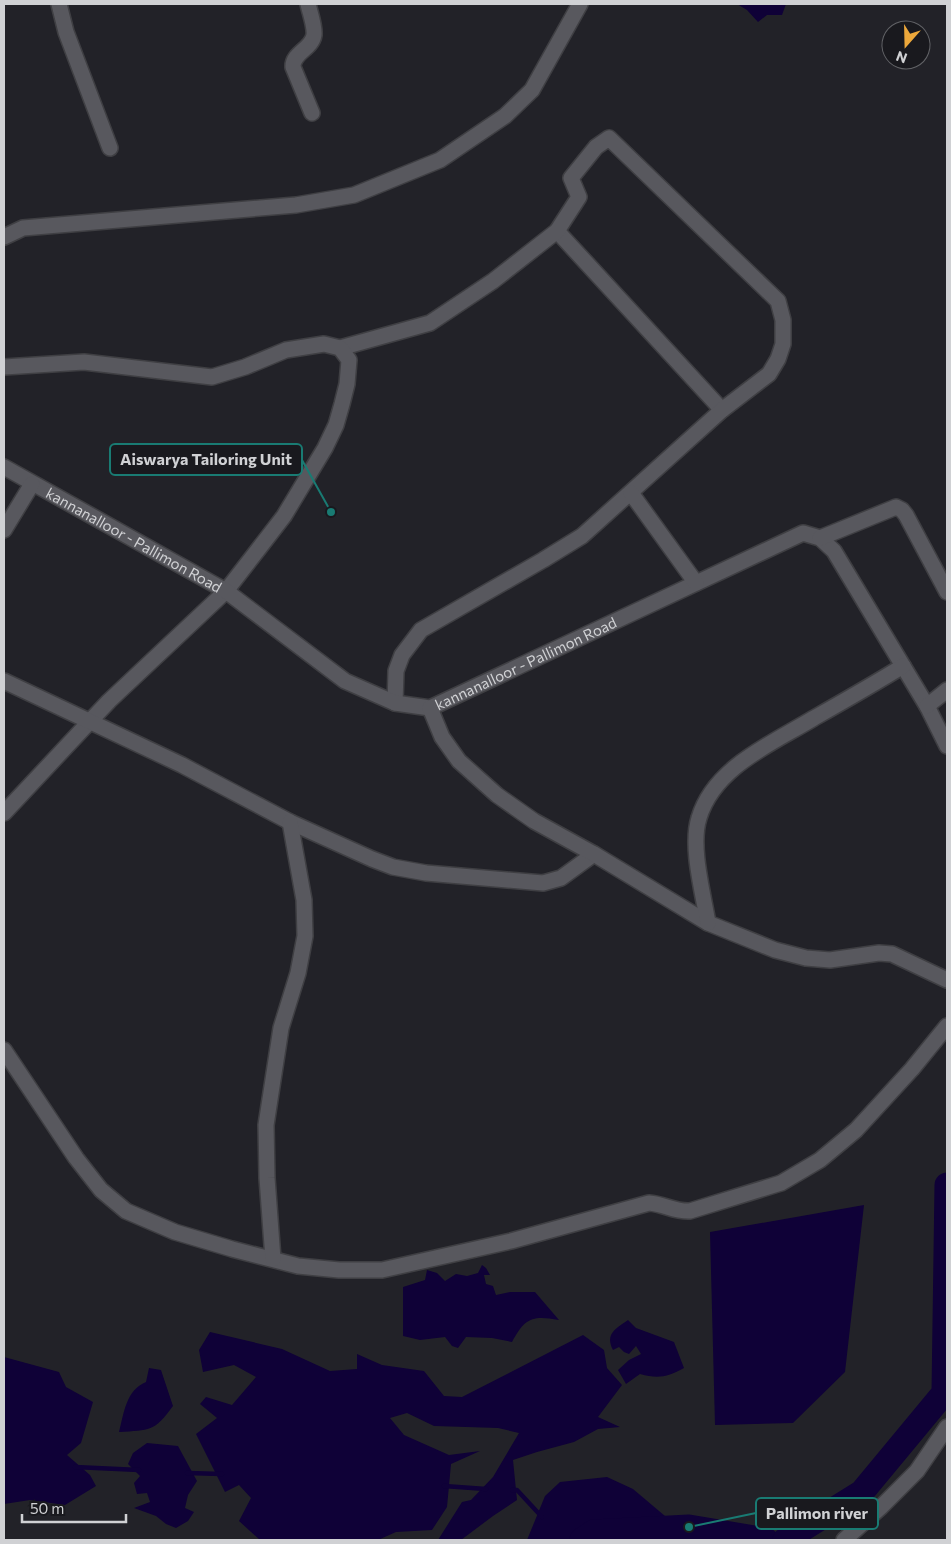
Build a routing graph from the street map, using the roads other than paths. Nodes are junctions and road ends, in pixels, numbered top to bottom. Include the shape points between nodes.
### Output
1 (59, 4) edge
2 (308, 4) edge
3 (580, 4) edge
4 (312, 113) dead end
5 (110, 148) dead end
6 (557, 231) junction
7 (4, 237) edge
8 (340, 348) junction
9 (4, 367) edge
10 (722, 410) junction
11 (4, 467) edge
12 (32, 484) junction
13 (631, 493) junction
14 (4, 530) edge
15 (820, 538) junction
16 (696, 583) junction
17 (226, 591) junction
18 (947, 592) edge
19 (904, 666) junction
20 (4, 681) edge
21 (947, 690) edge
22 (395, 703) junction
23 (927, 706) junction
24 (430, 708) junction
25 (90, 720) junction
26 (947, 746) edge
27 (4, 814) edge
28 (290, 822) junction
29 (594, 854) junction
30 (708, 923) junction
31 (947, 980) edge
32 (947, 1026) edge
33 (4, 1050) edge
34 (273, 1260) junction
35 (947, 1427) edge
36 (844, 1540) edge

1 - 5 street via 66,32
2 - 4 street via 314,37 294,59 293,67
3 - 7 street via 532,90 505,116 440,160 354,194 296,205 22,228
6 - 8 street via 493,281 430,323
6 - 10 street
6 - 10 street via 579,197 571,178 596,147 609,138 778,301 783,320 783,344 778,359 769,374
8 - 9 street via 324,344 286,350 212,377 84,362
8 - 17 street via 349,360 347,384 336,425 284,516
10 - 13 street
11 - 12 street, kannanalloor - Pallimon Road
12 - 14 street
12 - 17 street, kannanalloor - Pallimon Road
13 - 16 street
13 - 22 street via 582,536 421,630 402,655 396,671
15 - 16 street, kannanalloor - Pallimon Road via 803,533
15 - 18 street via 896,507 906,515
15 - 19 street via 834,551
16 - 24 street, kannanalloor - Pallimon Road
17 - 22 street, kannanalloor - Pallimon Road via 345,681
17 - 25 street
19 - 23 street
19 - 30 street via 753,754 712,791 699,818 696,845
20 - 25 street
21 - 23 street
22 - 24 street, kannanalloor - Pallimon Road
23 - 26 street
24 - 29 street via 442,737 459,761 534,821
25 - 27 street
25 - 28 street
28 - 29 street via 372,859 435,874 542,883 561,878
28 - 34 street via 304,900 305,936 298,974 281,1028 266,1125
29 - 30 street
30 - 31 street via 776,950 806,958 830,960 892,954
32 - 34 street via 856,1130 820,1160 781,1183 690,1211 680,1212 649,1203 511,1241 382,1270 339,1270
33 - 34 street via 76,1158 101,1190 126,1211 175,1232
35 - 36 street via 917,1471

